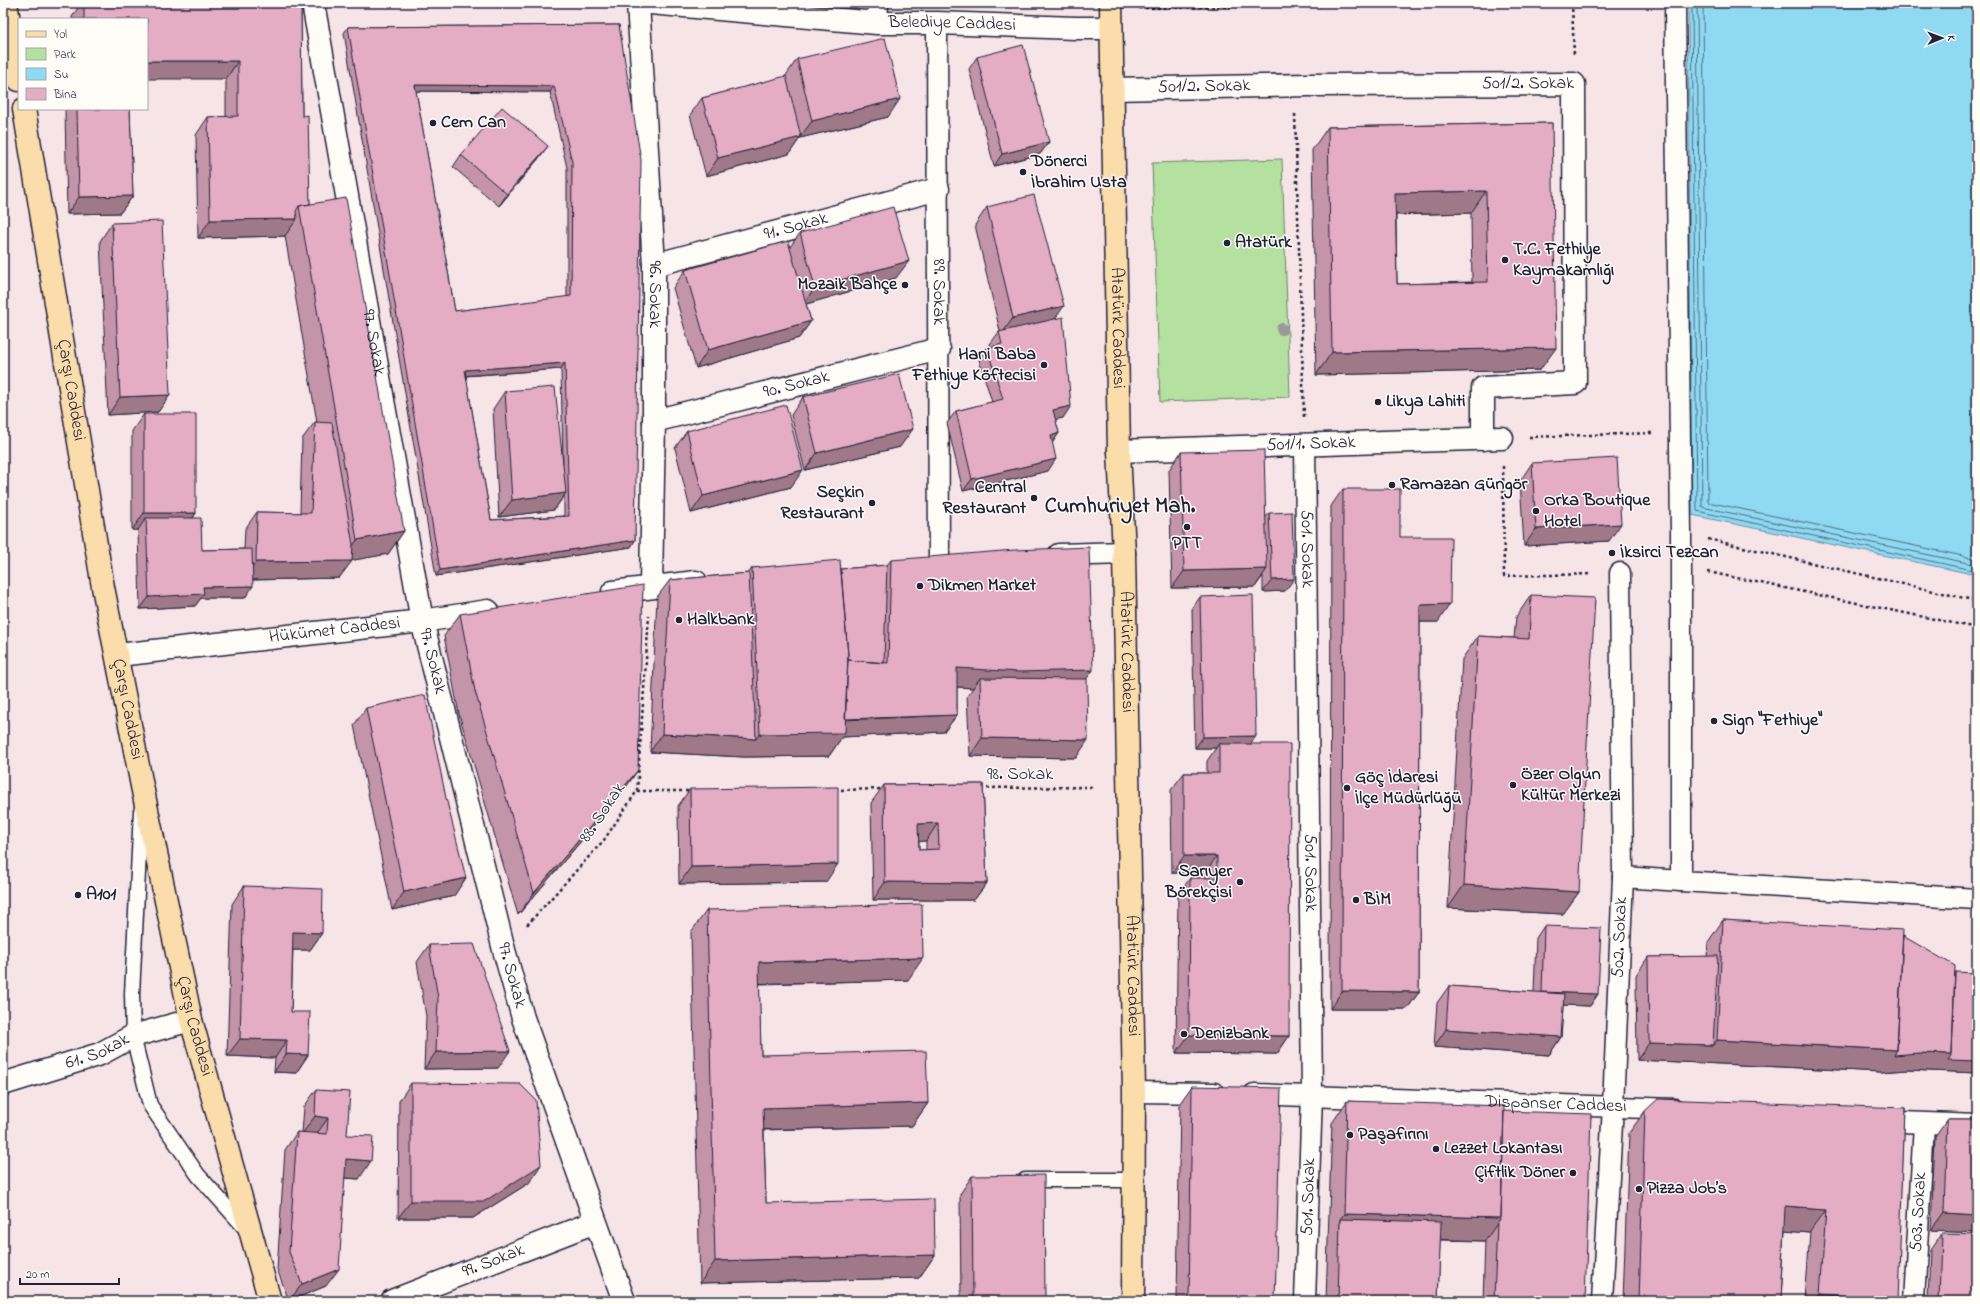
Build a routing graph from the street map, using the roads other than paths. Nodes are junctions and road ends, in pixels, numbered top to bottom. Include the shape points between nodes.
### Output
1 (6, 3) edge
2 (313, 3) edge
3 (638, 3) edge
4 (650, 3) edge
5 (1675, 3) edge
6 (878, 13) edge
7 (1111, 13) edge
8 (937, 23) junction
9 (18, 74) edge
10 (1112, 89) junction
11 (24, 110) edge
12 (938, 189) junction
13 (654, 265) junction
14 (939, 349) junction
15 (654, 421) junction
16 (1493, 438) joint
17 (1305, 445) junction
18 (1119, 451) junction
19 (1124, 552) junction
20 (1039, 556) edge
21 (962, 561) edge
22 (939, 562) junction
23 (915, 564) edge
24 (1620, 573) road end
25 (713, 581) edge
26 (651, 586) junction
27 (595, 594) edge
28 (509, 608) edge
29 (422, 621) junction
30 (118, 655) junction
31 (142, 786) junction
32 (1623, 877) junction
33 (1681, 881) junction
34 (1977, 899) edge
35 (191, 1020) junction
36 (132, 1036) junction
37 (3, 1084) edge
38 (1134, 1092) junction
39 (1312, 1095) junction
40 (1613, 1106) junction
41 (1693, 1110) edge
42 (1860, 1120) edge
43 (1924, 1124) junction
44 (1977, 1125) edge
45 (1011, 1180) edge
46 (1133, 1180) junction
47 (595, 1222) junction
48 (252, 1235) junction
49 (270, 1301) edge
50 (392, 1301) edge
51 (624, 1301) edge
52 (1133, 1301) edge
53 (1305, 1301) edge
54 (1602, 1301) edge
55 (1914, 1301) edge

1 - 9 main road
2 - 29 street, 97. Sokak
3 - 13 street, 96. Sokak
4 - 6 street, Belediye Caddesi
5 - 33 street via 1681,533
6 - 8 street, Belediye Caddesi
7 - 8 street, Belediye Caddesi via 1076,28
7 - 10 main road, Atatürk Caddesi
8 - 12 street, 89. Sokak
10 - 16 street, 501/2. Sokak via 1294,85 1574,84 1575,382 1483,388
10 - 18 main road, Atatürk Caddesi
11 - 30 main road, Çarşı Caddesi via 103,587
12 - 13 street, 91. Sokak
12 - 14 street, 89. Sokak
13 - 15 street, 96. Sokak
14 - 15 street, 90. Sokak
14 - 22 street, 89. Sokak
15 - 26 street, 96. Sokak
16 - 17 street, 501/1. Sokak
17 - 18 street, 501/1. Sokak
17 - 39 street, 501. Sokak
18 - 19 main road, Atatürk Caddesi
19 - 20 street
19 - 38 main road, Atatürk Caddesi
21 - 22 street
22 - 23 street
24 - 32 street, 502. Sokak
25 - 26 street
26 - 27 street
28 - 29 street, Hükümet Caddesi
29 - 30 street, Hükümet Caddesi
29 - 47 street, 97. Sokak via 504,950 524,1018
30 - 31 main road, Çarşı Caddesi
31 - 35 main road, Çarşı Caddesi
31 - 36 lane
32 - 33 street
32 - 40 street, 502. Sokak
33 - 34 street
35 - 36 street, 61. Sokak
35 - 48 main road, Çarşı Caddesi
36 - 37 street, 61. Sokak via 100,1054
36 - 48 lane via 150,1105 198,1175
38 - 39 street, Dispanser Caddesi
38 - 46 main road, Atatürk Caddesi
39 - 40 street, Dispanser Caddesi
39 - 53 street, 501. Sokak
40 - 41 street, Dispanser Caddesi
40 - 54 street, 502. Sokak
42 - 43 street
43 - 44 street
43 - 55 street, 503. Sokak
45 - 46 lane
46 - 52 main road, Atatürk Caddesi
47 - 50 street, 99. Sokak
47 - 51 street, 97. Sokak
48 - 49 main road, Çarşı Caddesi

